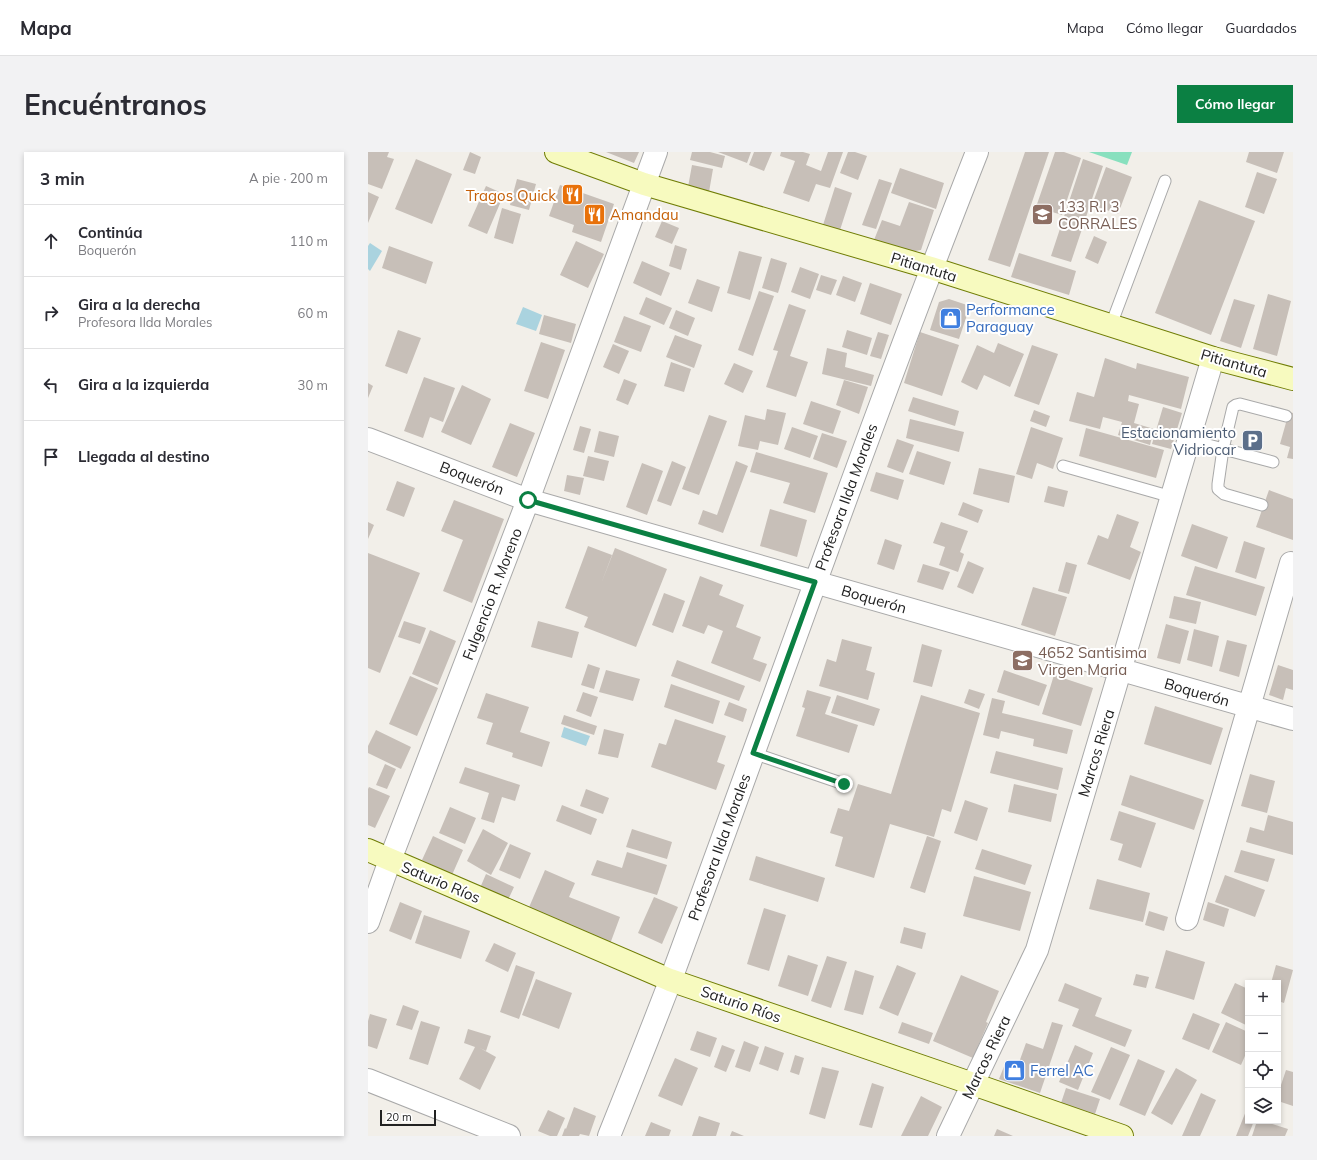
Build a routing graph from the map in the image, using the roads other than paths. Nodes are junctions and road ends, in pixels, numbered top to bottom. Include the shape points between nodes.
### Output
1 (556, 152) edge
2 (656, 152) edge
3 (977, 152) edge
4 (1165, 180) dead end
5 (644, 184) junction
6 (931, 268) junction
7 (1111, 325) junction
8 (1213, 358) junction
9 (1293, 379) edge
10 (1286, 416) dead end
11 (368, 439) edge
12 (1189, 440) junction
13 (1223, 449) junction
14 (1273, 462) dead end
15 (1063, 466) dead end
16 (1172, 497) junction
17 (528, 500) junction
18 (1262, 505) dead end
19 (1291, 563) dead end
20 (815, 582) junction
21 (1121, 670) junction
22 (1249, 707) junction
23 (1293, 719) edge
24 (753, 753) junction
25 (844, 784) dead end
26 (368, 850) edge
27 (390, 860) junction
28 (1187, 919) dead end
29 (368, 922) edge
30 (670, 980) junction
31 (368, 1080) edge
32 (974, 1084) junction
33 (509, 1136) edge
34 (609, 1136) edge
35 (948, 1136) edge
36 (1122, 1136) edge

1 - 5 street, Pitiantuta
2 - 5 street, Fulgencio R. Moreno
3 - 6 street, Profesora Ilda Morales
4 - 7 lane
5 - 6 street, Pitiantuta
5 - 17 street, Fulgencio R. Moreno
6 - 7 street, Pitiantuta
6 - 20 street, Profesora Ilda Morales
7 - 8 street, Pitiantuta
8 - 9 street, Pitiantuta
8 - 12 street, Marcos Riera
10 - 13 lane via 1236,405 1233,407
11 - 17 street, Boquerón
12 - 13 lane
12 - 16 street, Marcos Riera
13 - 14 lane
13 - 18 lane via 1218,489 1224,494
15 - 16 lane
16 - 21 street, Marcos Riera
17 - 20 street, Boquerón
17 - 27 street, Fulgencio R. Moreno
19 - 22 street
20 - 21 street, Boquerón
20 - 24 street, Profesora Ilda Morales
21 - 22 street, Boquerón
21 - 32 street, Marcos Riera via 1037,950
22 - 23 street, Boquerón
22 - 28 street
24 - 25 lane
24 - 30 street, Profesora Ilda Morales
26 - 27 street, Saturio Ríos
27 - 29 street, Fulgencio R. Moreno
27 - 30 street, Saturio Ríos
30 - 32 street, Saturio Ríos
30 - 34 street, Profesora Ilda Morales
31 - 33 street
32 - 35 street, Marcos Riera
32 - 36 street, Saturio Ríos

